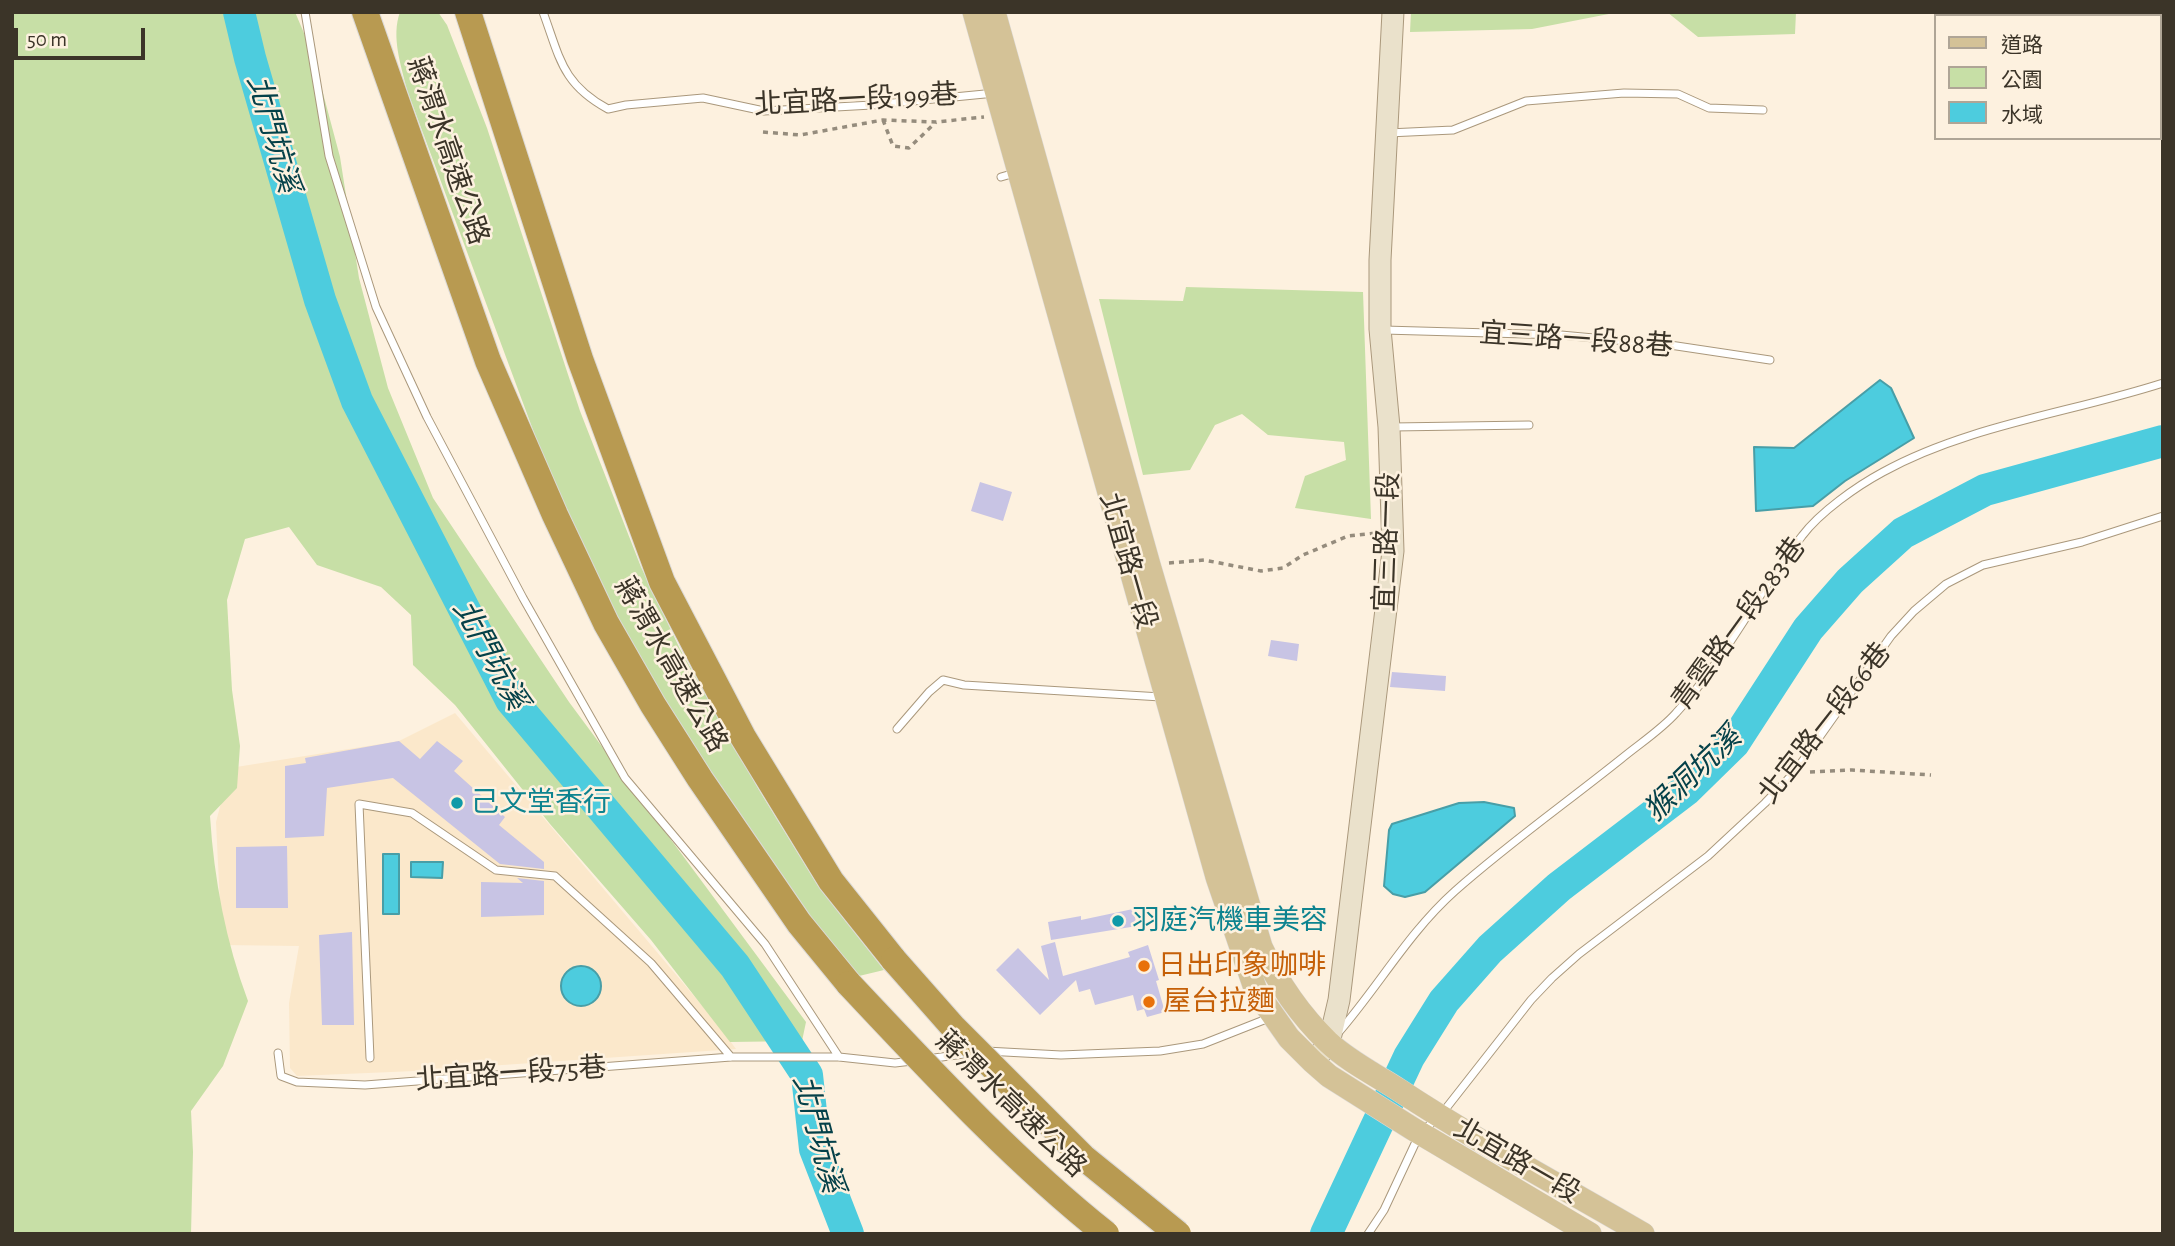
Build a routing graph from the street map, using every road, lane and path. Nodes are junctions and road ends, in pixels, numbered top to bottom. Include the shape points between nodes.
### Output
1 (304, 12) edge
2 (365, 12) edge
3 (468, 12) edge
4 (543, 12) edge
5 (974, 12) edge
6 (994, 12) edge
7 (1393, 12) edge
8 (1007, 91) junction
9 (1763, 110) dead end
10 (1004, 115) junction
11 (883, 120) junction
12 (936, 122) junction
13 (763, 132) dead end
14 (1387, 133) junction
15 (1380, 330) junction
16 (1770, 360) dead end
17 (2163, 383) edge
18 (1529, 425) dead end
19 (1388, 427) junction
20 (2163, 516) edge
21 (1392, 531) junction
22 (1149, 565) junction
23 (1168, 698) junction
24 (897, 729) dead end
25 (1794, 773) junction
26 (1931, 775) dead end
27 (1296, 1007) junction
28 (1273, 1017) junction
29 (1329, 1043) junction
30 (278, 1053) dead end
31 (731, 1057) junction
32 (839, 1057) junction
33 (370, 1058) dead end
34 (1313, 1062) junction
35 (1434, 1112) junction
36 (1417, 1131) junction
37 (1106, 1234) edge
38 (1178, 1234) edge
39 (1368, 1234) edge
40 (1590, 1234) edge
41 (1643, 1234) edge

1 - 32 lane via 329,156 376,307 427,417 625,778 765,944
2 - 37 highway, 蔣渭水高速公路, bridge via 488,361 606,624 700,779 799,923 928,1067 1049,1187
3 - 38 highway, 蔣渭水高速公路, bridge via 580,359 662,582 743,737 831,881 894,960 954,1028 1083,1157
4 - 8 lane, 北宜路一段199巷 via 567,77 608,109 703,98 764,111
5 - 8 main road, 北宜路一段
6 - 8 main road, 北宜路一段
7 - 14 street, 宜三路一段
8 - 10 main road, 北宜路一段
8 - 22 main road, 北宜路一段
9 - 14 lane via 1709,108 1678,94 1624,93 1525,101 1453,130
10 - 12 path
10 - 23 main road, 北宜路一段 via 1010,175
11 - 12 path
11 - 12 path via 892,146 909,148
11 - 13 path via 800,135
14 - 15 street, 宜三路一段
15 - 16 lane, 宜三路一段88巷 via 1561,335
15 - 19 street, 宜三路一段
17 - 29 lane, 青雲路一段283巷 via 1939,447 1882,472 1838,502 1803,534 1675,715 1452,894 1401,948
18 - 19 lane
19 - 21 street, 宜三路一段
20 - 25 lane, 北宜路一段66巷 via 2082,542 1983,565 1946,584 1891,636
21 - 22 path via 1349,536 1272,570 1204,560
21 - 29 street, 宜三路一段 via 1388,601 1339,1000
22 - 27 main road, 北宜路一段 via 1261,947
23 - 24 lane via 943,680
23 - 28 main road, 北宜路一段 via 1221,890 1252,983
25 - 26 path via 1852,770
25 - 35 lane, 北宜路一段66巷 via 1708,856 1552,978
27 - 28 lane
27 - 29 main road, 北宜路一段
28 - 32 lane via 1203,1044 1160,1051 1061,1055 992,1050 895,1063
28 - 34 main road, 北宜路一段
29 - 34 street, 宜三路一段
29 - 35 main road, 北宜路一段
30 - 31 lane, 北宜路一段75巷 via 281,1076 297,1083 365,1085
31 - 32 lane, 北宜路一段75巷
31 - 33 lane via 651,963 555,876 496,870 412,813 359,804
34 - 36 main road, 北宜路一段
35 - 36 lane, 北宜路一段66巷
35 - 41 main road, 北宜路一段
36 - 39 lane via 1384,1210
36 - 40 main road, 北宜路一段

